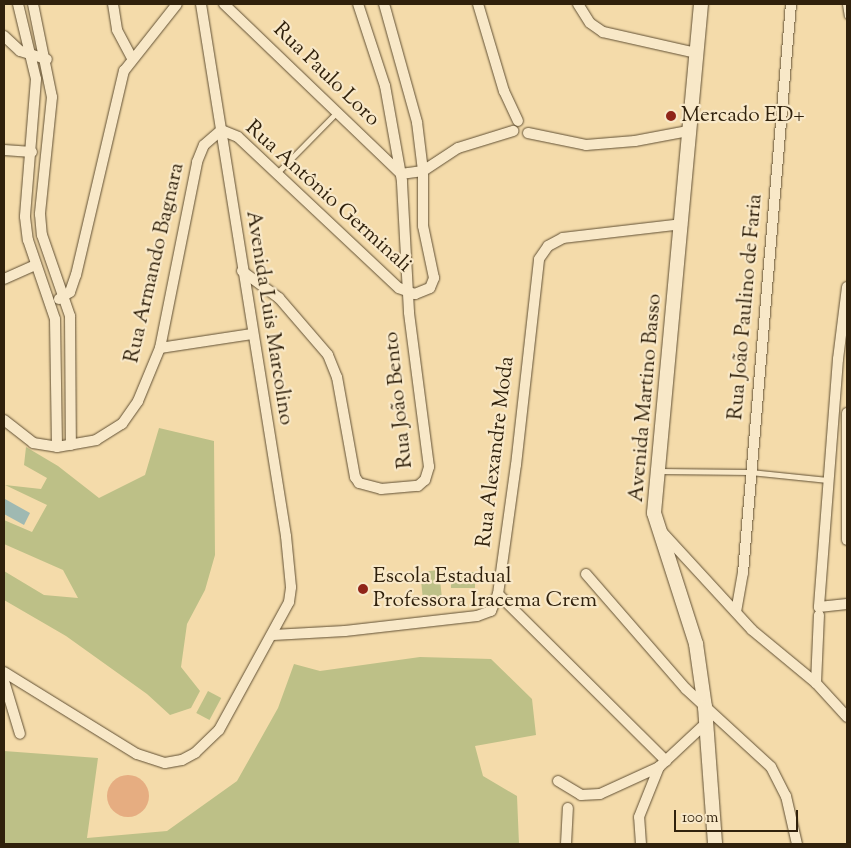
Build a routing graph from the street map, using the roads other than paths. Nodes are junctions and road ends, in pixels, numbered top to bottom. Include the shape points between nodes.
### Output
1 (18, 4) edge
2 (33, 4) edge
3 (113, 4) edge
4 (177, 4) edge
5 (201, 4) edge
6 (224, 4) edge
7 (351, 4) edge
8 (384, 4) edge
9 (478, 4) edge
10 (578, 4) edge
11 (700, 4) edge
12 (790, 4) edge
13 (846, 4) edge
14 (360, 9) edge
15 (847, 16) edge
16 (4, 36) edge
17 (696, 53) junction
18 (31, 57) junction
19 (132, 58) junction
20 (47, 59) junction
21 (338, 111) junction
22 (515, 126) junction
23 (221, 130) junction
24 (688, 131) junction
25 (4, 150) edge
26 (32, 152) junction
27 (423, 171) junction
28 (277, 173) junction
29 (401, 174) junction
30 (682, 224) junction
31 (36, 265) junction
32 (242, 271) junction
33 (4, 279) edge
34 (847, 287) edge
35 (408, 294) junction
36 (65, 297) junction
37 (50, 303) junction
38 (844, 324) junction
39 (252, 334) junction
40 (847, 343) edge
41 (160, 348) junction
42 (847, 413) edge
43 (4, 420) edge
44 (71, 445) junction
45 (57, 447) junction
46 (659, 471) junction
47 (750, 472) junction
48 (828, 480) junction
49 (656, 524) junction
50 (847, 540) edge
51 (586, 574) dead end
52 (498, 594) junction
53 (847, 604) edge
54 (819, 611) junction
55 (736, 612) junction
56 (273, 635) junction
57 (4, 672) edge
58 (4, 681) edge
59 (816, 683) junction
60 (705, 707) junction
61 (847, 717) edge
62 (704, 725) junction
63 (20, 734) dead end
64 (662, 764) junction
65 (558, 781) dead end
66 (568, 808) dead end
67 (566, 844) edge
68 (641, 844) edge
69 (715, 844) edge
70 (797, 844) edge

1 - 18 street
2 - 20 street
3 - 19 street via 117,30
4 - 19 street
5 - 23 street, Avenida Luis Marcolino
6 - 21 street, Rua Paulo Loro
7 - 14 street
8 - 27 street via 417,122
9 - 22 street
10 - 17 street via 590,23 603,32
11 - 17 street, Avenida Martino Basso
12 - 47 street, Rua João Paulino de Faria
13 - 15 lane
14 - 29 street via 386,86
16 - 18 street
17 - 24 street, Avenida Martino Basso
18 - 20 street
18 - 26 street via 36,79
19 - 36 street via 119,86 76,275
20 - 36 street via 52,97 40,214 42,235
21 - 28 lane
21 - 29 street, Rua Paulo Loro
22 - 24 street via 527,123 528,132 567,144 586,145 635,141
22 - 27 street via 458,148
23 - 28 street, Rua Antônio Germinali via 238,137
23 - 32 street, Avenida Luis Marcolino
23 - 41 street, Rua Armando Bagnara via 204,145 197,162
24 - 30 street, Avenida Martino Basso
25 - 26 street
26 - 31 street via 25,217
27 - 29 street
27 - 35 street via 423,226 434,284 421,294
28 - 35 street, Rua Antônio Germinali
29 - 35 street
30 - 46 street, Avenida Martino Basso
30 - 52 street, Rua Alexandre Moda via 563,238 548,246 539,259
31 - 33 street
31 - 37 street
32 - 35 street, Rua João Bento via 279,298 328,355 337,377 355,477 364,486 381,489 418,486 425,480 428,467
32 - 39 street, Avenida Luis Marcolino
34 - 38 street
36 - 37 street
36 - 44 street via 72,335
37 - 45 street via 57,338
38 - 40 street
38 - 48 street
39 - 41 street
39 - 56 street, Avenida Luis Marcolino via 291,587 286,611
41 - 44 street, Rua Armando Bagnara via 138,401 122,424 96,440
42 - 50 street
43 - 45 street, Rua Armando Bagnara via 33,443
44 - 45 street, Rua Armando Bagnara
46 - 47 lane
46 - 49 street, Avenida Martino Basso
47 - 48 lane
47 - 55 street, Rua João Paulino de Faria via 743,573
48 - 54 street
49 - 55 street, Avenida Martino Basso
49 - 60 street via 696,644
51 - 60 street
52 - 56 street, Rua Alexandre Moda via 491,611 476,616 345,631
52 - 64 street
53 - 54 street
54 - 59 street
55 - 59 street, Avenida Martino Basso via 752,630
56 - 57 street, Avenida Luis Marcolino via 218,730 195,753 166,763 137,754
58 - 63 street
59 - 61 street, Avenida Martino Basso
60 - 62 street
60 - 70 street via 778,778 786,796
62 - 64 street
62 - 69 street
64 - 65 street via 590,796 581,796
64 - 68 street via 639,817
66 - 67 street

